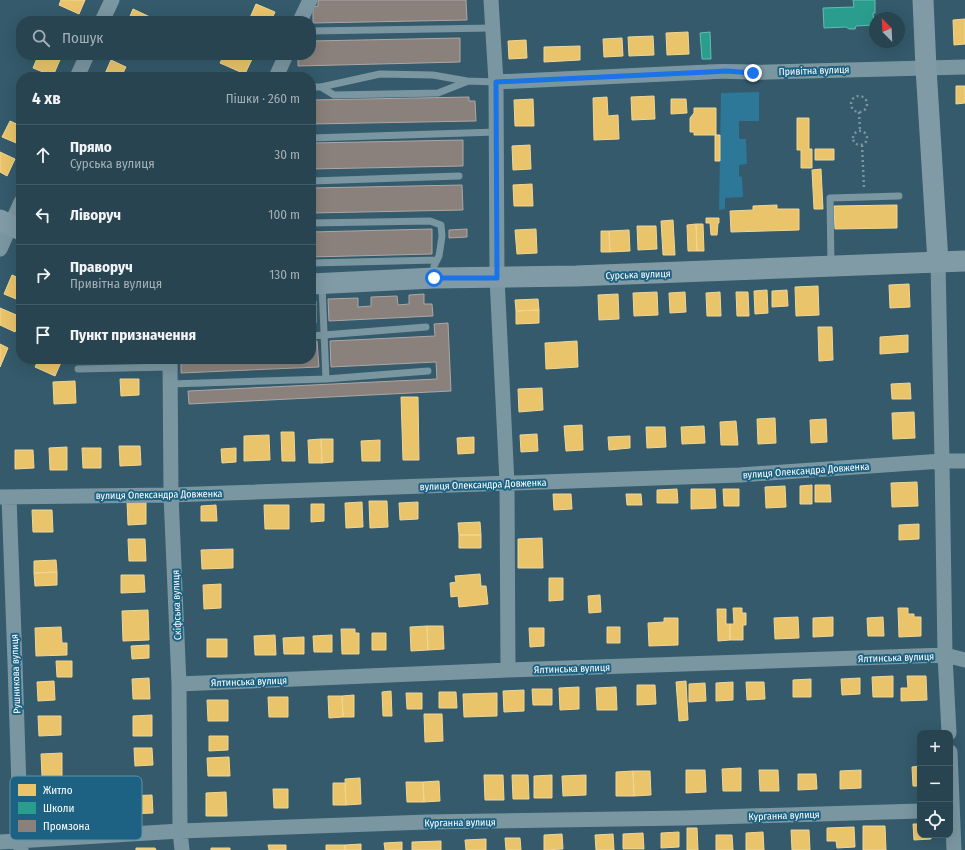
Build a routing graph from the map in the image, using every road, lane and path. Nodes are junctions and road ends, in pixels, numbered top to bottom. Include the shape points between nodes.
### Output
1 (112, 0) edge
2 (310, 0) edge
3 (491, 0) edge
4 (923, 0) edge
5 (104, 16) edge
6 (302, 16) edge
7 (493, 28) junction
8 (316, 31) edge
9 (85, 60) edge
10 (284, 60) edge
11 (965, 67) edge
12 (926, 68) junction
13 (79, 72) edge
14 (278, 72) edge
15 (467, 81) junction
16 (496, 82) junction
17 (316, 86) edge
18 (321, 86) junction
19 (859, 112) junction
20 (860, 131) junction
21 (496, 132) junction
22 (316, 138) edge
23 (862, 145) junction
24 (459, 176) dead end
25 (316, 181) edge
26 (899, 196) dead end
27 (864, 197) junction
28 (16, 214) edge
29 (316, 223) edge
30 (11, 225) edge
31 (0, 249) edge
32 (965, 261) edge
33 (938, 262) junction
34 (316, 263) edge
35 (832, 266) junction
36 (436, 269) junction
37 (497, 278) junction
38 (316, 284) edge
39 (426, 327) dead end
40 (316, 336) edge
41 (324, 336) junction
42 (155, 364) edge
43 (170, 364) edge
44 (78, 369) dead end
45 (428, 370) dead end
46 (326, 379) junction
47 (170, 384) junction
48 (942, 461) junction
49 (965, 461) edge
50 (507, 483) junction
51 (172, 495) junction
52 (4, 497) edge
53 (945, 656) junction
54 (965, 660) edge
55 (508, 670) junction
56 (179, 684) junction
57 (949, 730) edge
58 (951, 766) edge
59 (18, 776) edge
60 (956, 810) edge
61 (917, 811) edge
62 (180, 832) junction
63 (142, 835) edge
64 (82, 840) edge
65 (0, 842) edge
66 (21, 845) edge
67 (182, 850) edge
68 (954, 850) edge

1 - 5 street
2 - 6 street
3 - 7 street
4 - 12 street
7 - 8 lane
7 - 16 street
9 - 13 street
10 - 14 street
11 - 12 street, Привітна вулиця
12 - 16 street, Привітна вулиця via 753,73 719,71
12 - 33 street
15 - 16 lane
15 - 18 lane via 433,75 380,74
15 - 18 lane via 438,93 334,95
16 - 21 street
17 - 18 lane
19 - 19 path via 867,106 863,97 858,96 851,102 851,107
19 - 20 path
20 - 23 path via 867,136 865,144
20 - 23 path via 853,137 856,144
21 - 22 lane
21 - 37 street
23 - 27 path
24 - 25 lane
26 - 27 lane
27 - 35 lane via 830,198
28 - 30 street
29 - 36 lane via 430,221 440,225 442,236
30 - 31 street
32 - 33 street, Сурська вулиця
33 - 35 street, Сурська вулиця
33 - 48 street
34 - 36 lane
35 - 37 street, Сурська вулиця
36 - 37 street, Сурська вулиця
36 - 38 street, Сурська вулиця
37 - 50 street
38 - 41 lane
39 - 41 lane
40 - 41 lane
41 - 46 lane
42 - 44 lane
43 - 47 street, Скіфська вулиця
45 - 46 lane
46 - 47 lane
47 - 51 street, Скіфська вулиця
48 - 49 street, вулиця Олександра Довженка
48 - 50 street, вулиця Олександра Довженка via 740,475
48 - 53 street
50 - 51 street, вулиця Олександра Довженка
50 - 55 street
51 - 52 street, вулиця Олександра Довженка
51 - 56 street, Скіфська вулиця
52 - 59 street, Рушникова вулиця
53 - 54 street, Ялтинська вулиця
53 - 55 street, Ялтинська вулиця
53 - 57 street
55 - 56 street, Ялтинська вулиця
56 - 62 street, Скіфська вулиця
58 - 60 street
60 - 68 street
61 - 62 street, Курганна вулиця via 427,822
62 - 63 street, Курганна вулиця
62 - 67 street, Скіфська вулиця
64 - 66 street, Курганна вулиця
65 - 66 street, Курганна вулиця

